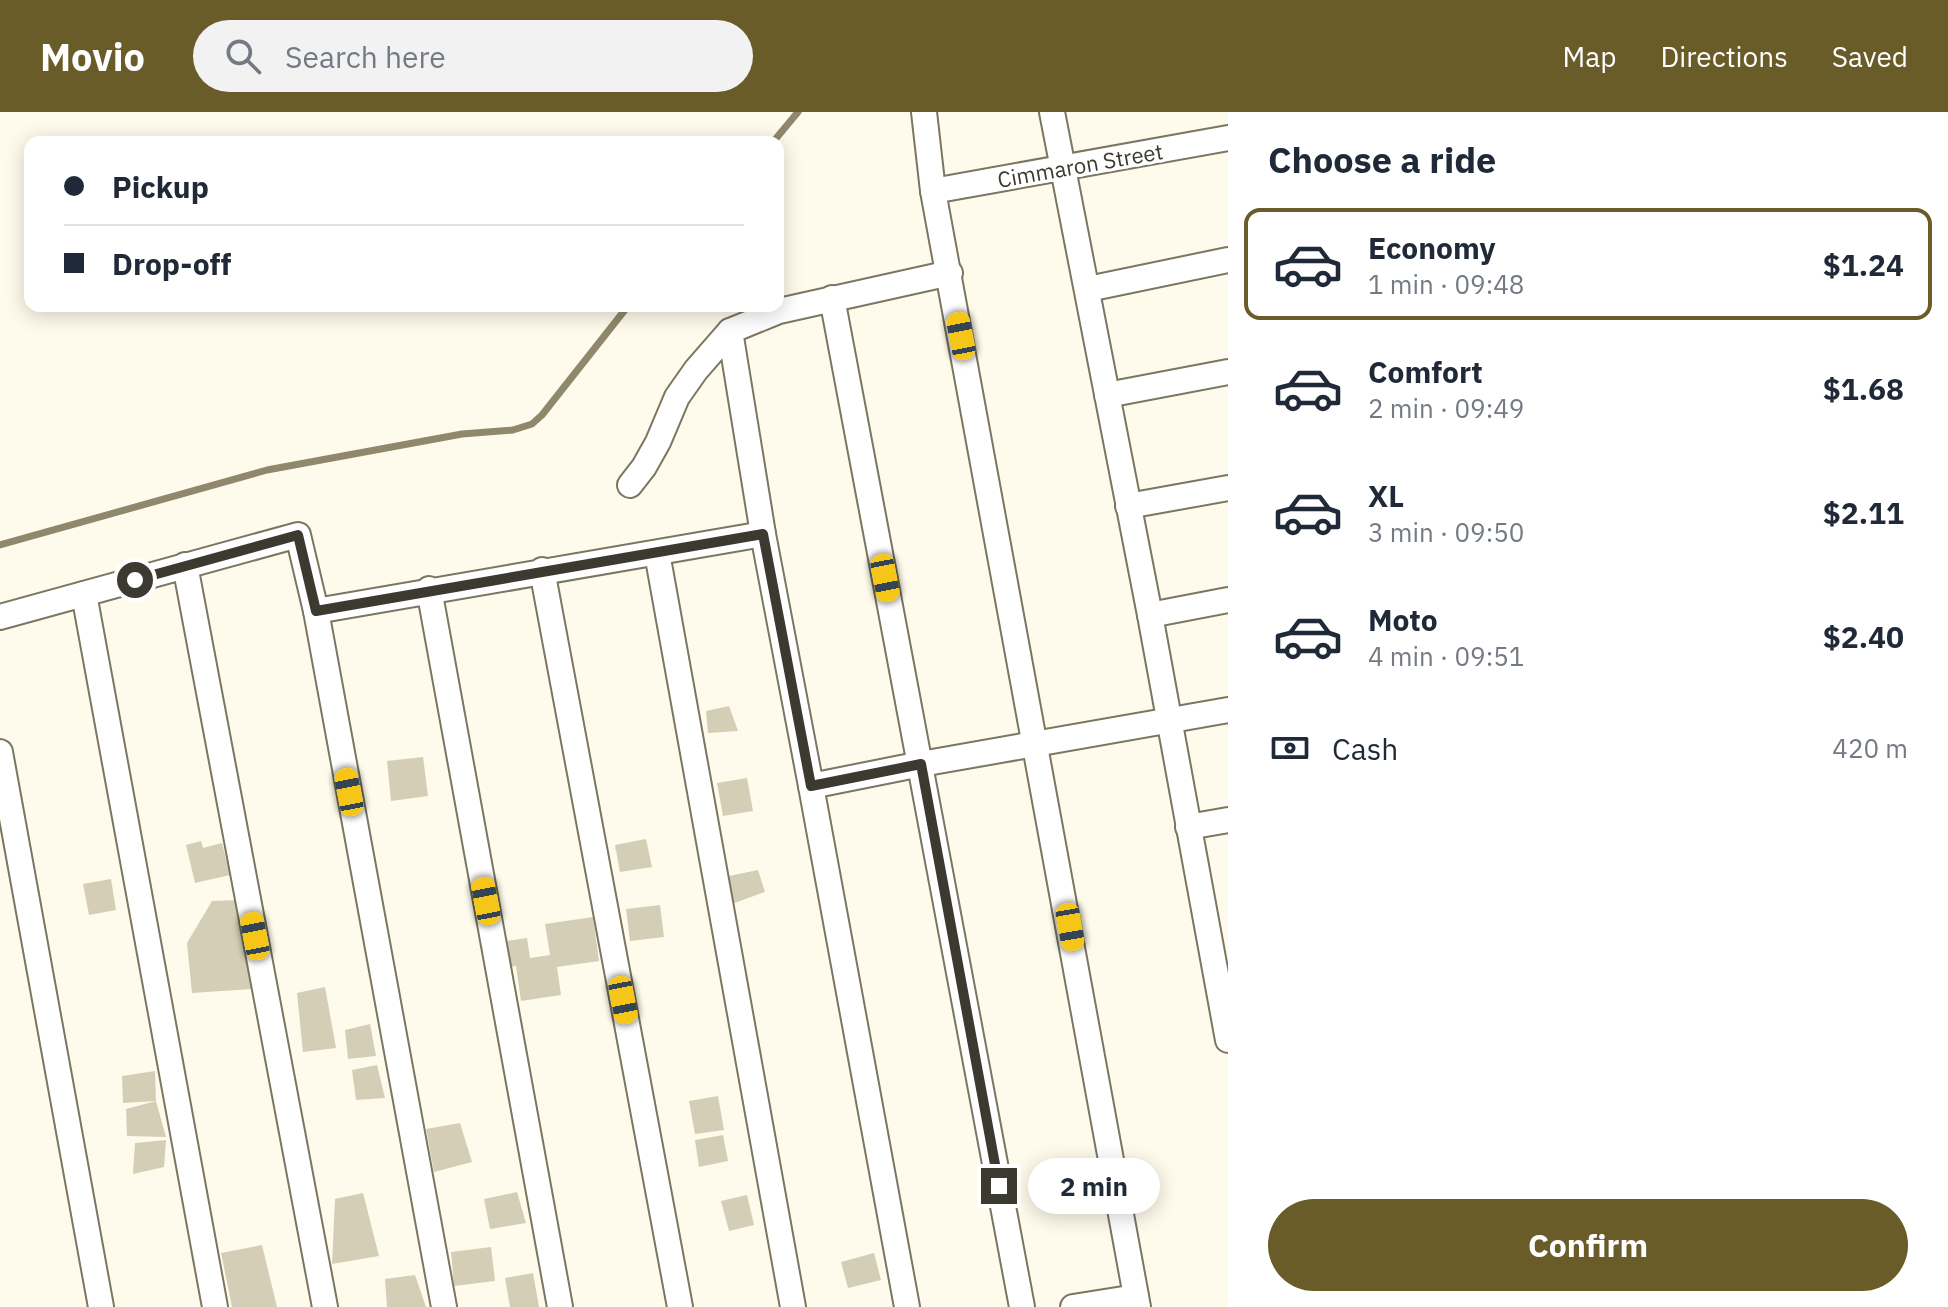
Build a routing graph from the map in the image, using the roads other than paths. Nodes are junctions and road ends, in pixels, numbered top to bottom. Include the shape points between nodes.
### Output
1 (1052, 112) edge
2 (925, 116) edge
3 (1228, 138) edge
4 (1062, 169) junction
5 (933, 191) junction
6 (1228, 260) edge
7 (950, 273) junction
8 (1088, 289) junction
9 (832, 298) junction
10 (784, 310) edge
11 (777, 312) edge
12 (730, 331) junction
13 (1228, 372) edge
14 (1107, 395) junction
15 (630, 485) dead end
16 (1228, 488) edge
17 (1128, 506) junction
18 (763, 534) junction
19 (657, 553) junction
20 (185, 565) junction
21 (542, 570) junction
22 (429, 589) junction
23 (84, 594) junction
24 (1228, 600) edge
25 (316, 611) junction
26 (1150, 615) junction
27 (0, 617) edge
28 (1228, 710) edge
29 (1168, 721) junction
30 (1036, 743) junction
31 (0, 752) edge
32 (921, 764) junction
33 (811, 786) junction
34 (1228, 820) edge
35 (1188, 827) junction
36 (1218, 931) edge
37 (1228, 1040) edge
38 (1137, 1302) edge
39 (101, 1307) edge
40 (215, 1307) edge
41 (325, 1307) edge
42 (444, 1307) edge
43 (560, 1307) edge
44 (680, 1307) edge
45 (793, 1307) edge
46 (907, 1307) edge
47 (1022, 1307) edge
48 (1073, 1307) edge

1 - 4 street
2 - 5 street
3 - 4 street, Cimmaron Street
4 - 5 street, Cimmaron Street
4 - 8 street
5 - 7 street
6 - 8 street
7 - 9 street
7 - 30 street
8 - 14 street
9 - 10 street
9 - 32 street
11 - 12 street
12 - 15 street via 677,397 658,442
12 - 18 street
13 - 14 street
14 - 17 street
16 - 17 street
17 - 26 street
18 - 19 street
18 - 33 street
19 - 21 street
19 - 45 street
20 - 23 street
20 - 25 street via 298,535
20 - 41 street
21 - 22 street
21 - 44 street
22 - 25 street
22 - 43 street
23 - 27 street
23 - 40 street
24 - 26 street
25 - 42 street
26 - 29 street
28 - 29 street
29 - 30 street
29 - 35 street
30 - 32 street
30 - 38 street
31 - 39 street
32 - 33 street
32 - 47 street
33 - 46 street
34 - 35 street
35 - 36 street
36 - 37 street
38 - 48 street

